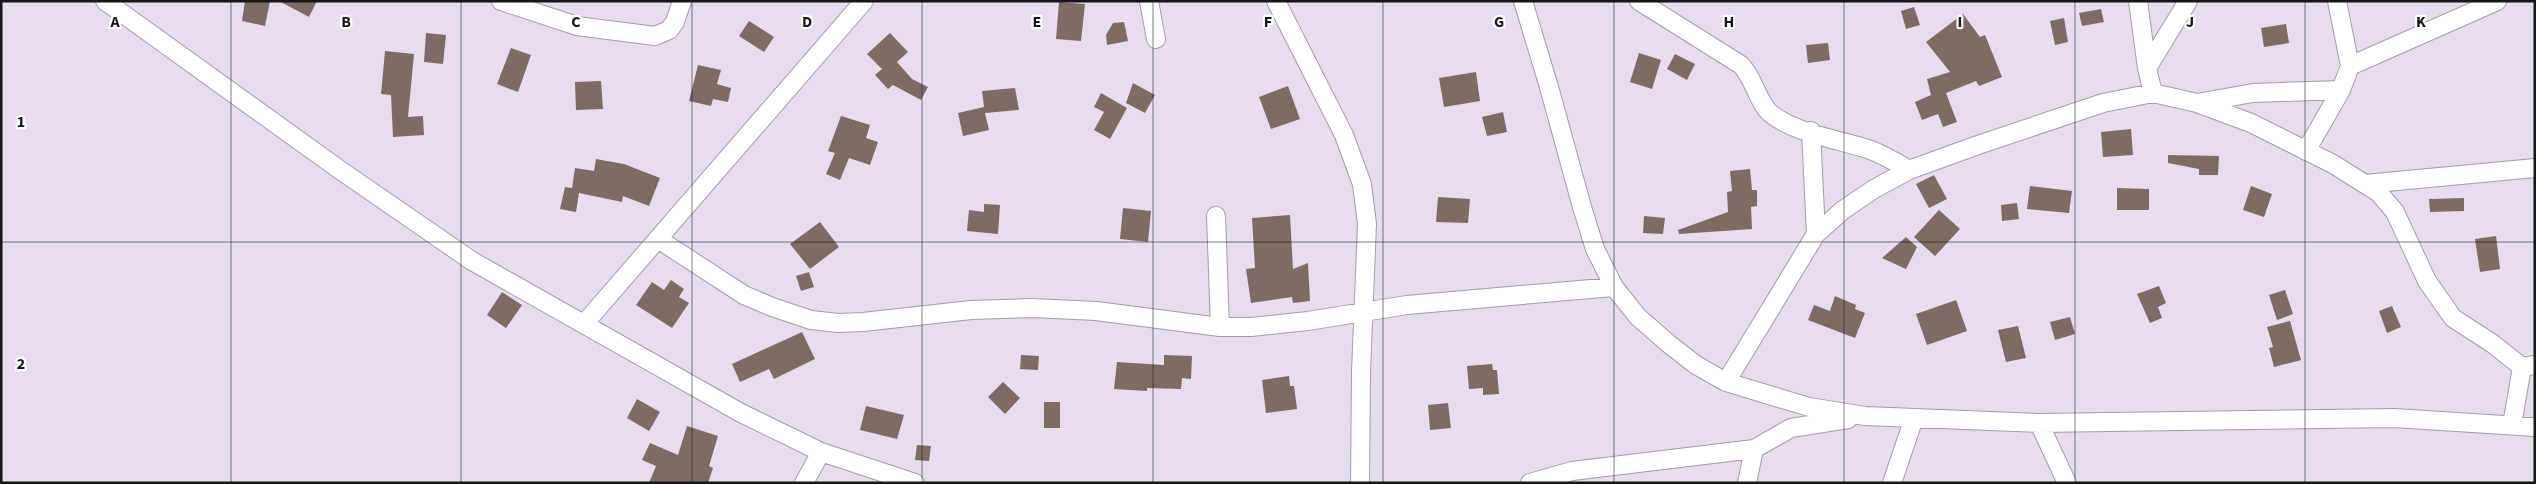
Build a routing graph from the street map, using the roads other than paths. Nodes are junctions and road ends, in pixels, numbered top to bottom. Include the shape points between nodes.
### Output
1 (105, 1) edge
2 (501, 1) edge
3 (682, 1) edge
4 (864, 1) edge
5 (1149, 1) edge
6 (1276, 1) edge
7 (1523, 1) edge
8 (1639, 1) edge
9 (2188, 1) edge
10 (2337, 1) edge
11 (2497, 1) edge
12 (2145, 3) edge
13 (1156, 39) dead end
14 (2350, 66) junction
15 (2147, 68) junction
16 (2341, 90) junction
17 (2153, 93) junction
18 (2197, 103) junction
19 (1811, 131) junction
20 (2306, 151) junction
21 (2535, 168) edge
22 (1909, 170) junction
23 (2365, 184) junction
24 (1216, 216) dead end
25 (1816, 234) junction
26 (658, 239) junction
27 (1614, 287) junction
28 (1364, 311) junction
29 (584, 324) junction
30 (1220, 327) junction
31 (2528, 366) edge
32 (1726, 382) junction
33 (1865, 416) junction
34 (1914, 418) junction
35 (2039, 423) junction
36 (2512, 425) junction
37 (2535, 427) edge
38 (1754, 449) junction
39 (821, 452) junction
40 (804, 483) edge
41 (915, 483) edge
42 (1360, 483) edge
43 (1530, 483) edge
44 (1747, 483) edge
45 (1892, 483) edge
46 (2067, 483) edge

1 - 29 street via 472,261
2 - 3 street via 577,26 656,36 669,30 675,22
4 - 26 street
5 - 13 street
6 - 28 street via 1344,135 1362,184 1367,224
7 - 27 street via 1595,249
8 - 19 street via 1741,65 1767,110 1779,119
9 - 15 street
10 - 14 street
11 - 14 street
12 - 15 street
14 - 16 street
15 - 17 street
16 - 18 street via 2253,93
16 - 20 street
17 - 18 street
17 - 22 street via 2103,104
18 - 20 street via 2251,123
19 - 22 street via 1870,150
19 - 25 street
20 - 23 street
21 - 23 street
22 - 25 street via 1843,210
23 - 31 street via 2395,212 2428,281 2453,318
24 - 30 street
25 - 32 street
26 - 29 street
26 - 30 street via 744,295 811,320 863,322 971,310 1032,308 1096,310
27 - 28 street
27 - 32 street via 1638,316 1669,344
28 - 30 street via 1260,326
28 - 42 street
29 - 39 street via 741,413
31 - 36 street
32 - 33 street via 1809,407
33 - 34 street
33 - 38 street via 1792,428
34 - 35 street
34 - 45 street
35 - 36 street via 2394,418
35 - 46 street
36 - 37 street
38 - 43 street via 1572,471
38 - 44 street
39 - 40 street
39 - 41 street

